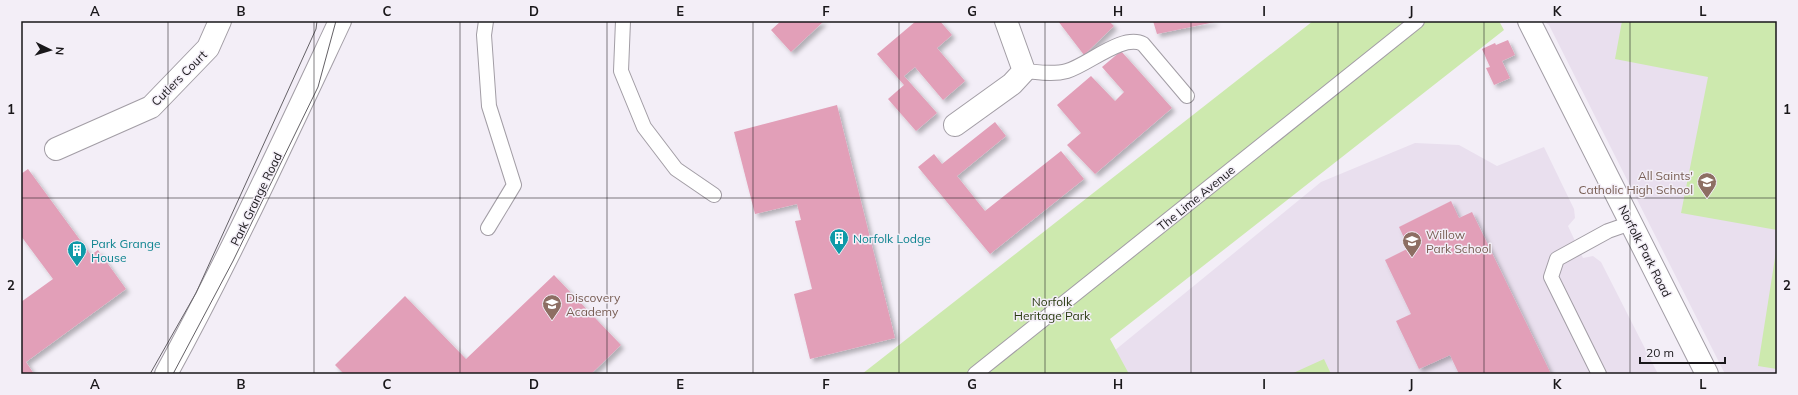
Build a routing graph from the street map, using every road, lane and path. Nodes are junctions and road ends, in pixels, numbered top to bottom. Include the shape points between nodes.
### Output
1 (220, 21) edge
2 (340, 21) edge
3 (486, 21) edge
4 (623, 21) edge
5 (1006, 21) edge
6 (1417, 21) edge
7 (1529, 21) edge
8 (1024, 71) junction
9 (1188, 96) dead end
10 (955, 125) dead end
11 (56, 149) dead end
12 (714, 195) dead end
13 (1631, 223) junction
14 (488, 228) dead end
15 (166, 374) edge
16 (975, 374) edge
17 (1600, 374) edge
18 (1707, 374) edge

1 - 11 street, Cutlers Court via 208,48 151,107
2 - 15 street, Park Grange Road via 304,101 202,308
3 - 14 lane via 484,35 489,106 514,185
4 - 12 lane via 621,71 644,127 676,169
5 - 8 street
6 - 16 lane, The Lime Avenue
7 - 13 street, Norfolk Park Road
8 - 9 lane via 1069,71 1122,43 1138,41
8 - 10 street via 1012,84
13 - 17 lane via 1608,231 1557,259 1551,277
13 - 18 street, Norfolk Park Road

